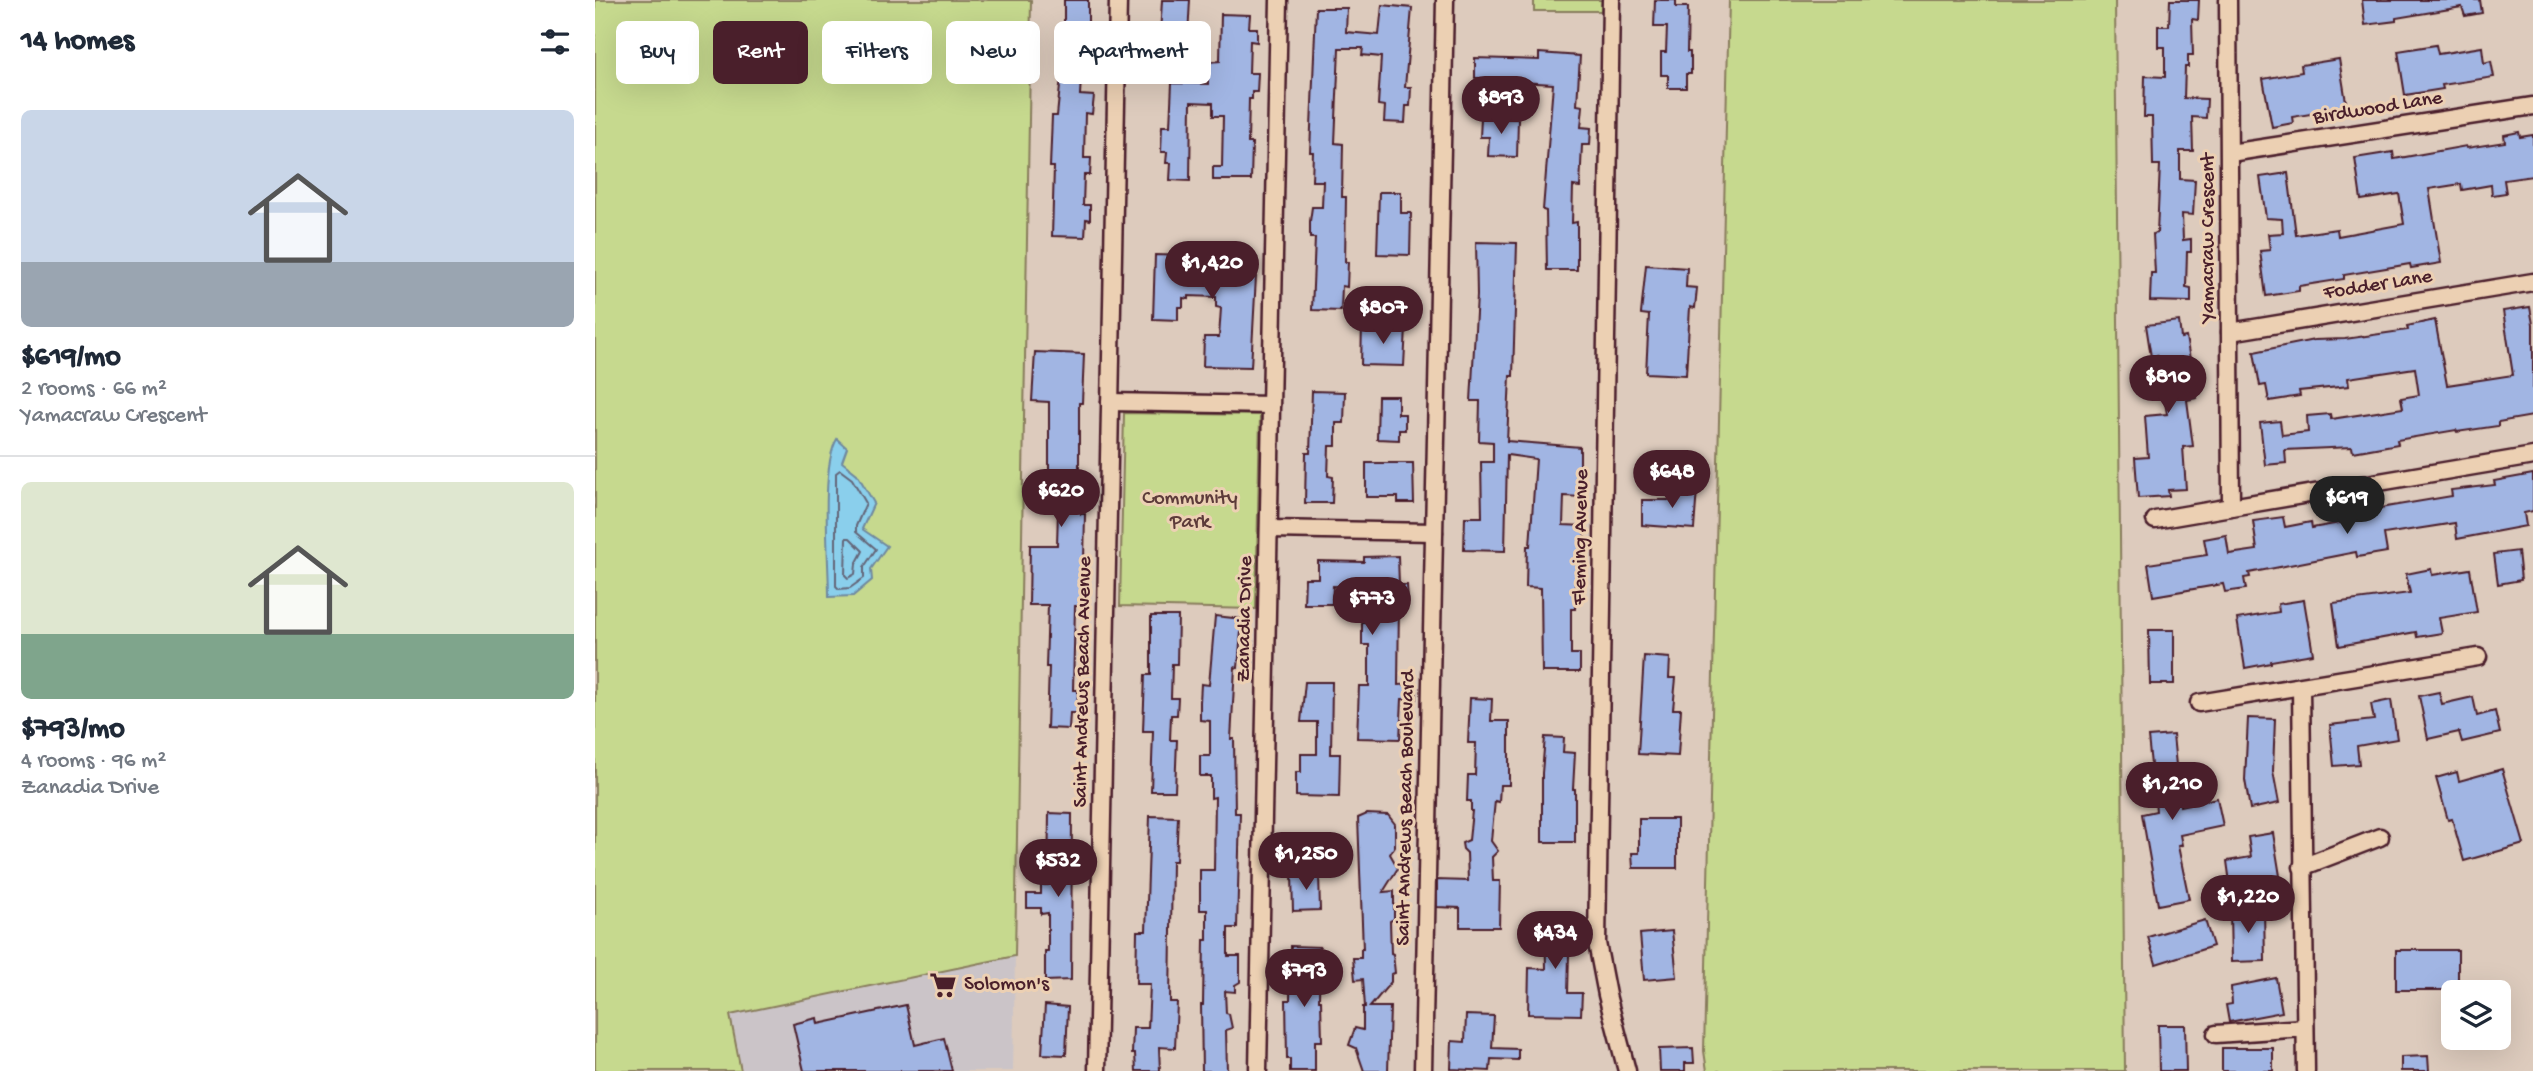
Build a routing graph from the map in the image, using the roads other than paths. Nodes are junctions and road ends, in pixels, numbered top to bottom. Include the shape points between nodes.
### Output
1 (1118, 0) edge
2 (1279, 0) edge
3 (1445, 0) edge
4 (1611, 0) edge
5 (2228, 0) edge
6 (2533, 106) edge
7 (2230, 153) junction
8 (2533, 282) edge
9 (2230, 332) junction
10 (1110, 402) junction
11 (1271, 405) junction
12 (2533, 456) edge
13 (2231, 507) junction
14 (2155, 520) dead end
15 (1269, 529) junction
16 (1434, 532) junction
17 (2478, 657) dead end
18 (2301, 688) junction
19 (2199, 703) dead end
20 (2380, 837) dead end
21 (2302, 867) junction
22 (2305, 1028) junction
23 (2216, 1034) dead end
24 (1097, 1071) edge
25 (1258, 1071) edge
26 (1423, 1071) edge
27 (1627, 1071) edge
28 (2306, 1071) edge

1 - 10 street, Saint Andrews Beach Avenue
2 - 11 street, Zanadia Drive
3 - 16 street, Saint Andrews Beach Boulevard
4 - 27 street, Fleming Avenue via 1597,943
5 - 7 street, Yamacraw Crescent
6 - 7 street, Birdwood Lane
7 - 9 street, Yamacraw Crescent
8 - 9 street, Fodder Lane
9 - 13 street, Yamacraw Crescent
10 - 11 street
10 - 24 street, Saint Andrews Beach Avenue
11 - 15 street, Zanadia Drive
12 - 13 street
13 - 14 street
15 - 16 street
15 - 25 street, Zanadia Drive
16 - 26 street, Saint Andrews Beach Boulevard
17 - 18 street
18 - 19 street
18 - 21 street
20 - 21 street
21 - 22 street
22 - 23 street
22 - 28 street

